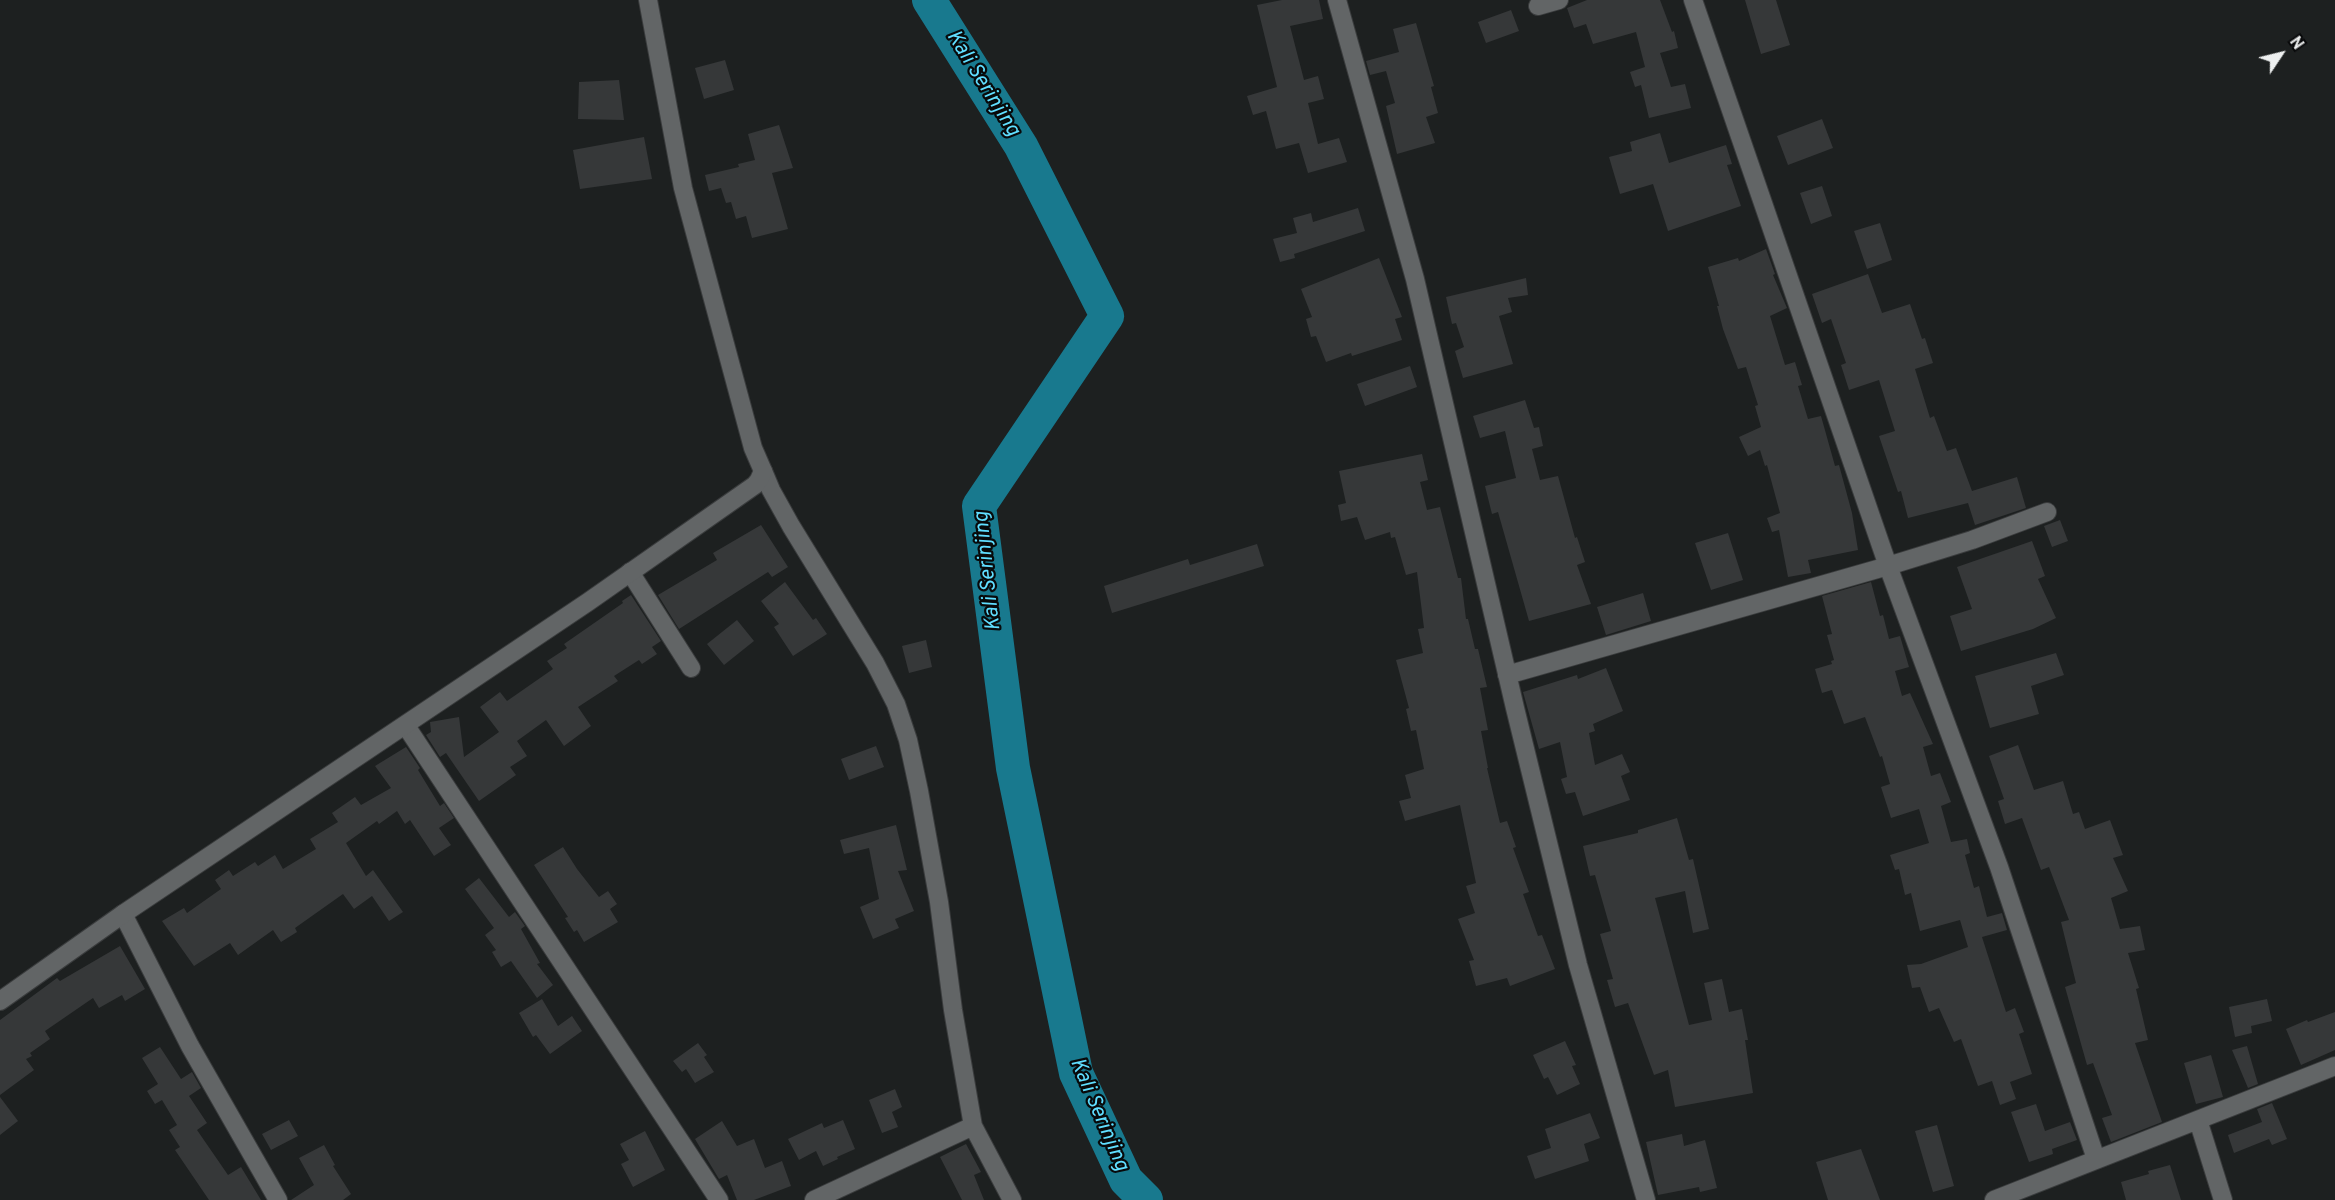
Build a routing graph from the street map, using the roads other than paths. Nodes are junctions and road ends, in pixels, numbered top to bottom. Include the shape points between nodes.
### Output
1 (648, 0) edge
2 (1337, 0) edge
3 (1559, 0) edge
4 (1693, 0) edge
5 (1538, 6) dead end
6 (763, 471) junction
7 (2047, 512) dead end
8 (1888, 566) junction
9 (630, 572) junction
10 (691, 668) dead end
11 (1508, 675) junction
12 (406, 726) junction
13 (123, 914) junction
14 (0, 1000) edge
15 (2335, 1066) edge
16 (2198, 1120) junction
17 (974, 1126) junction
18 (2096, 1159) junction
19 (278, 1200) edge
20 (719, 1200) edge
21 (814, 1200) edge
22 (1012, 1200) edge
23 (1646, 1200) edge
24 (1994, 1200) edge
25 (2223, 1200) edge

1 - 6 street via 683,188 753,448
2 - 11 street via 1415,279
3 - 5 street
4 - 8 street
6 - 9 street via 755,485
6 - 17 street via 791,526 875,663 896,704 908,740 939,902
7 - 8 street
8 - 11 street
8 - 18 street via 1995,856
9 - 10 street
9 - 12 street
11 - 23 street via 1578,965
12 - 13 street
12 - 20 street
13 - 14 street
13 - 19 street via 190,1046
15 - 16 street
16 - 18 street
16 - 25 street
17 - 21 street
17 - 22 street
18 - 24 street

